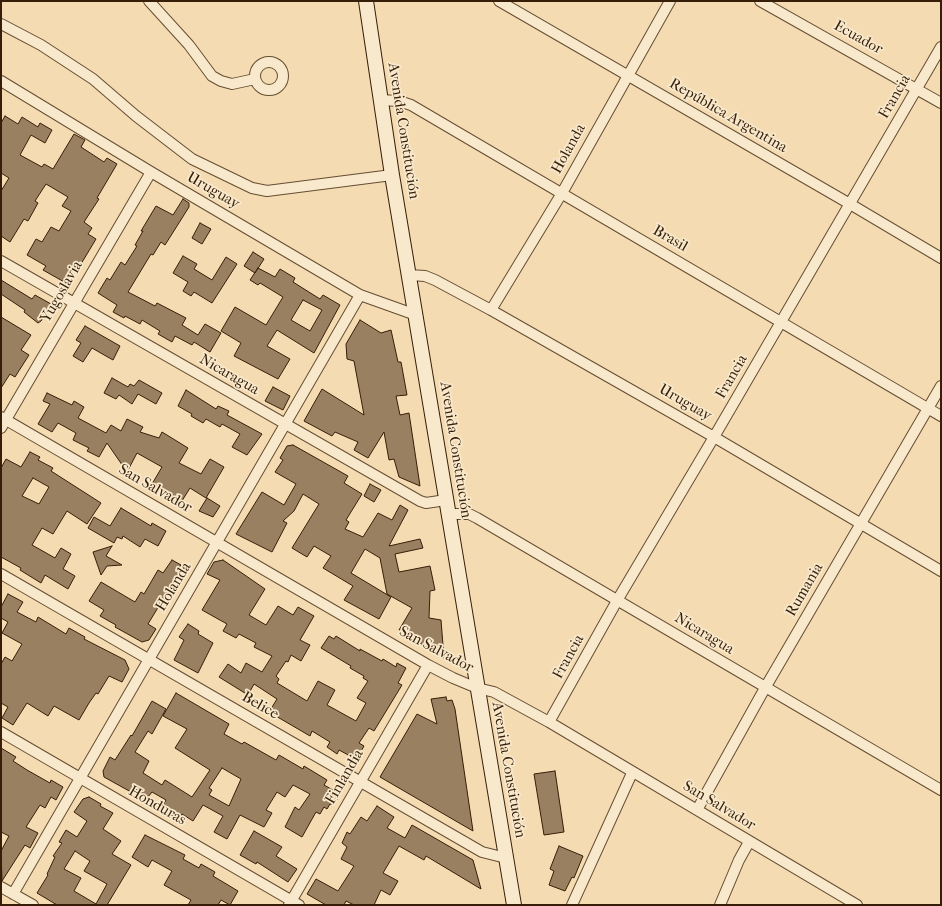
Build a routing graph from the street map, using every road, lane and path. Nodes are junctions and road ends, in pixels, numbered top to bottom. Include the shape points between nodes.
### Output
1 (149, 1) edge
2 (366, 1) edge
3 (499, 1) edge
4 (670, 1) edge
5 (760, 1) edge
6 (1, 24) edge
7 (941, 47) edge
8 (626, 75) junction
9 (255, 79) dead end
10 (1, 80) edge
11 (917, 88) junction
12 (380, 100) junction
13 (941, 103) edge
14 (151, 172) junction
15 (392, 175) junction
16 (562, 193) junction
17 (850, 204) junction
18 (941, 258) edge
19 (1, 261) edge
20 (409, 275) junction
21 (360, 295) junction
22 (73, 303) junction
23 (491, 310) junction
24 (416, 315) junction
25 (781, 322) junction
26 (941, 386) edge
27 (928, 408) junction
28 (941, 416) edge
29 (2, 422) edge
30 (286, 424) junction
31 (714, 438) junction
32 (446, 500) junction
33 (448, 514) junction
34 (861, 524) junction
35 (218, 543) junction
36 (941, 571) edge
37 (1, 574) edge
38 (618, 599) junction
39 (148, 660) junction
40 (428, 665) junction
41 (477, 688) junction
42 (765, 688) junction
43 (549, 722) junction
44 (1, 732) edge
45 (632, 773) junction
46 (80, 778) junction
47 (360, 782) junction
48 (941, 790) edge
49 (697, 810) junction
50 (749, 842) junction
51 (506, 858) junction
52 (1, 887) edge
53 (13, 894) junction
54 (293, 904) edge
55 (33, 905) edge
56 (514, 905) edge
57 (572, 905) edge
58 (720, 905) edge
59 (857, 905) edge

1 - 9 street via 189,45 212,76 220,82 232,84
2 - 12 main road, Avenida Constitución
3 - 8 street, República Argentina
4 - 8 street, Holanda
5 - 11 street, Ecuador
6 - 15 street via 41,45 93,79 192,159 252,188 267,191
7 - 11 street, Francia
8 - 16 street, Holanda
8 - 17 street, República Argentina
10 - 14 street, Uruguay
11 - 13 street, Ecuador
11 - 17 street, Francia
12 - 15 main road, Avenida Constitución
12 - 16 street, Brasil via 411,104
14 - 21 street, Uruguay
14 - 22 street, Yugoslavia
15 - 20 main road, Avenida Constitución
16 - 23 street, Holanda
16 - 25 street, Brasil
17 - 18 street, República Argentina
17 - 25 street, Francia
19 - 22 street, Nicaragua
20 - 23 street, Uruguay via 435,280
20 - 24 main road, Avenida Constitución
21 - 24 street, Uruguay
21 - 30 street, Holanda
22 - 29 street, Yugoslavia
22 - 30 street, Nicaragua
23 - 31 street, Uruguay
24 - 32 main road, Avenida Constitución
25 - 27 street, Brasil
25 - 31 street, Francia
26 - 27 street, Rumania
27 - 28 street, Brasil
27 - 34 street, Rumania
29 - 35 street, San Salvador
30 - 32 street, Nicaragua via 420,501 426,503
30 - 35 street, Holanda
31 - 34 street, Uruguay
31 - 38 street, Francia
32 - 33 main road, Avenida Constitución
33 - 38 street, Nicaragua via 469,514
33 - 41 main road, Avenida Constitución
34 - 36 street, Uruguay
34 - 42 street, Rumania
35 - 39 street, Holanda
35 - 40 street, San Salvador
37 - 39 street, Belice
38 - 42 street, Nicaragua
38 - 43 street, Francia
39 - 46 street, Holanda
39 - 47 street, Belice
40 - 41 street, San Salvador
40 - 47 street, Finlandia
41 - 43 street, San Salvador via 494,692
41 - 51 main road, Avenida Constitución
42 - 48 street, Nicaragua
42 - 49 street, Rumania
43 - 45 street, San Salvador
44 - 46 street, Honduras
45 - 49 street, San Salvador
45 - 57 street
46 - 53 street, Holanda
46 - 54 street, Honduras
47 - 51 street, Belice via 482,852
47 - 54 street, Finlandia
49 - 50 street, San Salvador
50 - 58 street
50 - 59 street, San Salvador
51 - 56 main road, Avenida Constitución
52 - 53 street
53 - 55 street

